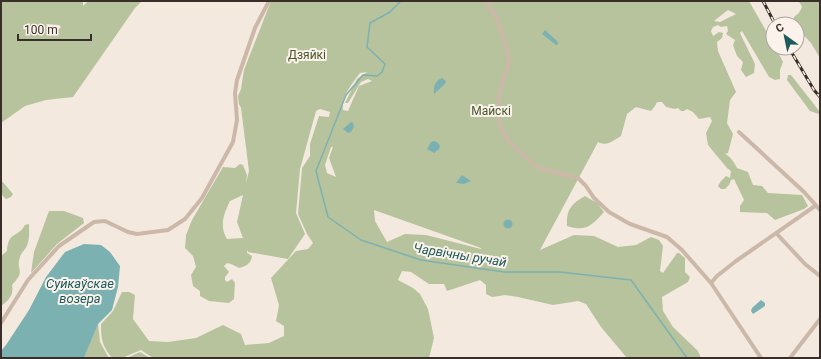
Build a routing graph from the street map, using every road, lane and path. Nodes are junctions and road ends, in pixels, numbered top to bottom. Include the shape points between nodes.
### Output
1 (269, 1) edge
2 (486, 1) edge
3 (739, 132) dead end
4 (815, 206) junction
5 (820, 210) edge
6 (776, 233) junction
7 (820, 276) edge
8 (711, 283) junction
9 (820, 319) edge
10 (1, 323) edge
11 (760, 358) edge
12 (790, 358) edge

1 - 10 street via 255,28 237,80 237,120 233,142 202,198 185,219 168,230 137,234 105,221 94,222 59,246 28,280
2 - 8 street via 497,18 508,54 509,62 500,90 497,115 509,142 534,165 578,178 609,212 630,224 667,237
3 - 4 street via 804,192
4 - 5 street
4 - 6 street
6 - 7 street
6 - 8 street via 736,261
8 - 11 street
9 - 12 street

